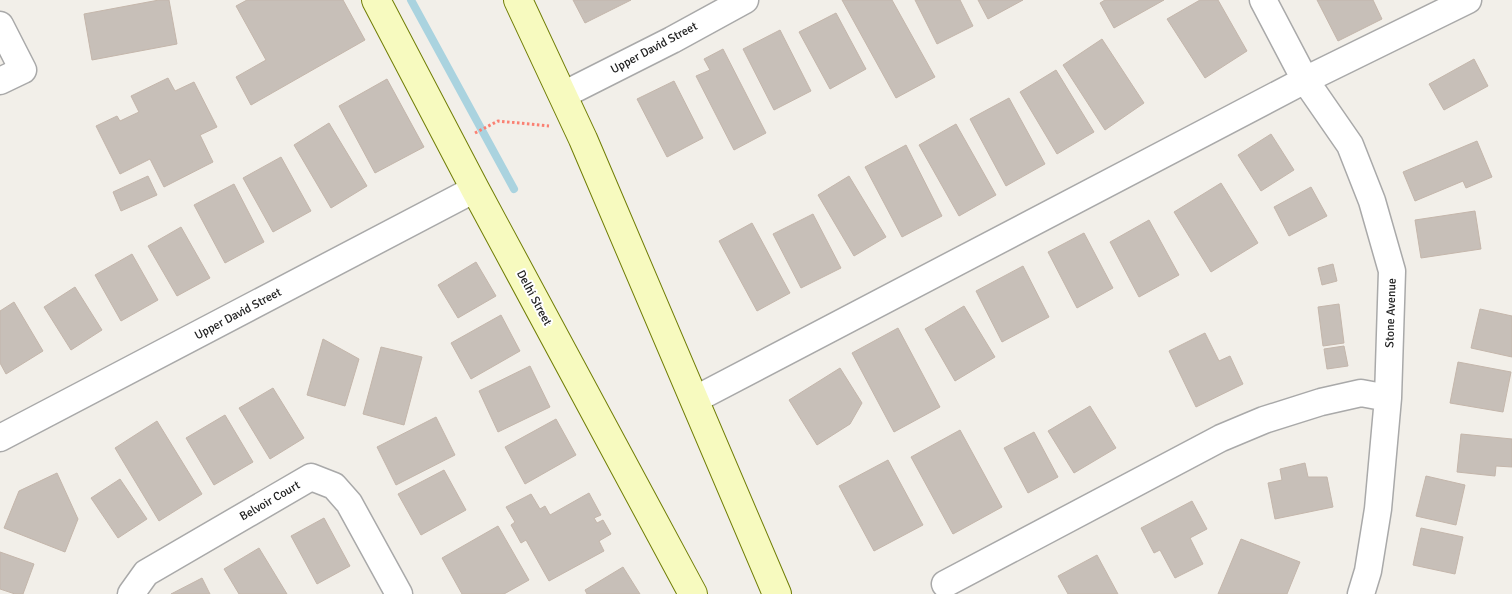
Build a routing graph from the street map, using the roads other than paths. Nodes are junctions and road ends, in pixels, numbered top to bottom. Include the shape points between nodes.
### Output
1 (376, 0) edge
2 (518, 0) edge
3 (745, 0) edge
4 (1264, 0) edge
5 (1468, 0) edge
6 (0, 25) edge
7 (1305, 80) junction
8 (0, 81) edge
9 (567, 105) junction
10 (475, 189) junction
11 (1388, 398) junction
12 (694, 400) junction
13 (0, 438) edge
14 (945, 584) dead end
15 (131, 594) edge
16 (399, 594) edge
17 (693, 594) edge
18 (777, 594) edge
19 (1361, 594) edge

1 - 10 street, Delhi Street
2 - 9 street
3 - 9 street, Upper David Street via 672,40
4 - 7 street, Stone Avenue
5 - 7 street
6 - 8 street via 23,70
7 - 11 street, Stone Avenue via 1350,146 1372,201 1392,271
7 - 12 street
9 - 12 street
10 - 13 street, Upper David Street
10 - 17 street, Delhi Street
11 - 14 street via 1361,393 1321,402 1221,438
11 - 19 street, Stone Avenue via 1378,509
12 - 18 street
15 - 16 street, Belvoir Court via 146,573 311,477 334,486 349,502

